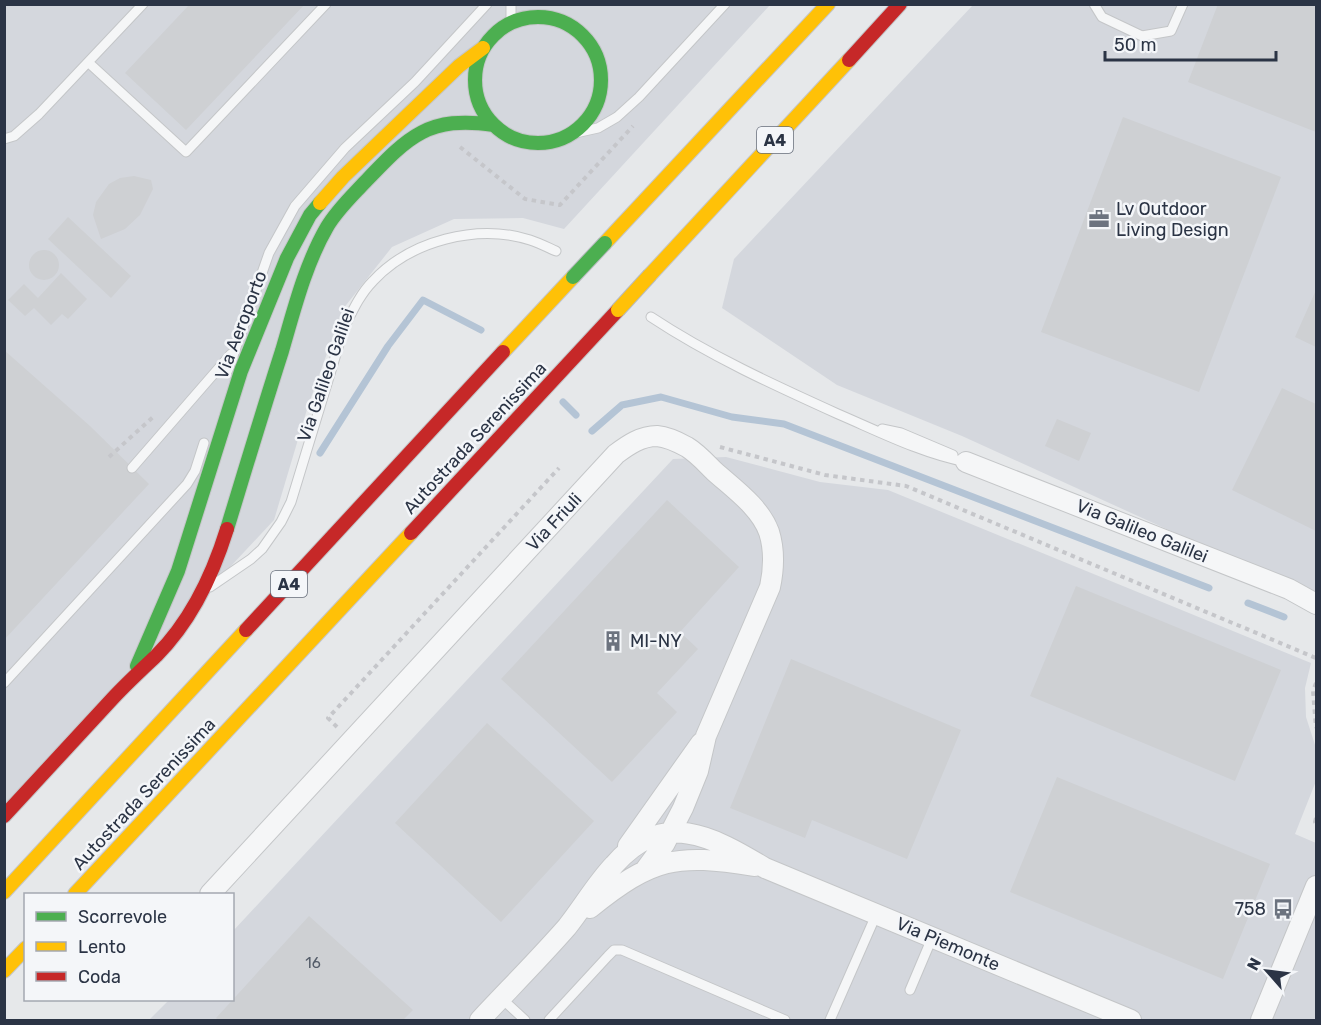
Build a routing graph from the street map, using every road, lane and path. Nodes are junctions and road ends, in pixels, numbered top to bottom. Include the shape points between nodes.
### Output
1 (143, 4) edge
2 (326, 4) edge
3 (487, 4) edge
4 (511, 4) edge
5 (725, 4) edge
6 (828, 4) edge
7 (900, 4) edge
8 (1094, 4) edge
9 (1183, 4) edge
10 (511, 23) junction
11 (483, 48) junction
12 (89, 63) junction
13 (494, 125) junction
14 (571, 134) junction
15 (4, 139) edge
16 (556, 250) dead end
17 (651, 317) dead end
18 (234, 350) junction
19 (223, 383) dead end
20 (209, 428) dead end
21 (690, 449) junction
22 (966, 462) joint
23 (132, 468) dead end
24 (559, 468) dead end
25 (203, 587) junction
26 (1317, 604) edge
27 (1317, 658) edge
28 (131, 678) junction
29 (4, 683) edge
30 (1317, 683) edge
31 (1317, 728) edge
32 (341, 730) dead end
33 (706, 736) junction
34 (4, 816) edge
35 (1317, 818) edge
36 (1317, 823) edge
37 (670, 833) junction
38 (614, 864) junction
39 (765, 868) junction
40 (646, 869) junction
41 (1317, 886) edge
42 (4, 892) edge
43 (76, 893) edge
44 (211, 893) edge
45 (876, 915) junction
46 (567, 926) junction
47 (933, 938) junction
48 (24, 950) edge
49 (4, 971) edge
50 (910, 990) dead end
51 (501, 998) junction
52 (480, 1020) edge
53 (525, 1020) edge
54 (549, 1020) edge
55 (785, 1020) edge
56 (830, 1020) edge
57 (1131, 1020) edge
58 (1260, 1020) edge

1 - 12 lane
2 - 12 lane via 186,152
3 - 18 lane via 415,82 345,148 295,206 269,253
4 - 10 lane
5 - 14 lane via 617,117 598,128
6 - 42 main road, Autostrada Serenissima / A4, bridge
7 - 43 main road, Autostrada Serenissima / A4, bridge
8 - 9 lane via 1102,17 1142,36 1171,31
10 - 11 main road via 498,30
10 - 14 main road via 542,16 564,22 584,35 596,54 602,76 598,99 588,119
11 - 13 main road via 475,83 480,106
11 - 28 main road, Via Aeroporto via 459,66 343,177 310,215 241,371 178,571
12 - 15 lane via 39,114
13 - 14 main road via 514,138 537,143
13 - 25 main road, Via Aeroporto via 453,122 422,131 385,161 328,226 299,294 221,548
16 - 25 lane, Via Galileo Galilei via 499,234 470,235 415,249 372,282 344,328 291,502 281,522 251,560 218,583
17 - 22 lane, Via Galileo Galilei via 770,383 859,423 901,433
18 - 19 lane
18 - 23 lane
20 - 29 lane via 187,484
21 - 27 path via 720,447 825,475 906,486
21 - 33 street, Via Friuli via 761,516 773,550 770,586
21 - 44 street, Via Friuli via 658,436 629,444 616,454
22 - 26 street, Via Galileo Galilei via 1279,585
24 - 32 path via 328,718
25 - 28 main road, Via Aeroporto via 169,641
28 - 34 main road, Via Aeroporto
30 - 31 path via 1313,691
33 - 37 street, Via Friuli via 698,771
33 - 38 street, Via Friuli
35 - 36 path
37 - 38 street, Via Piemonte via 636,844
37 - 39 street, Via Piemonte via 705,836
37 - 40 street, Via Friuli
38 - 46 street, Via Piemonte
39 - 40 street, Via Piemonte via 695,859
39 - 45 street, Via Piemonte
40 - 46 street, Via Piemonte
41 - 58 street
45 - 47 street, Via Piemonte
45 - 56 lane
46 - 51 street, Via Piemonte
47 - 50 lane
47 - 57 street, Via Piemonte
48 - 49 main road
51 - 52 street, Via Piemonte
51 - 53 lane
54 - 55 lane via 614,950 622,950

